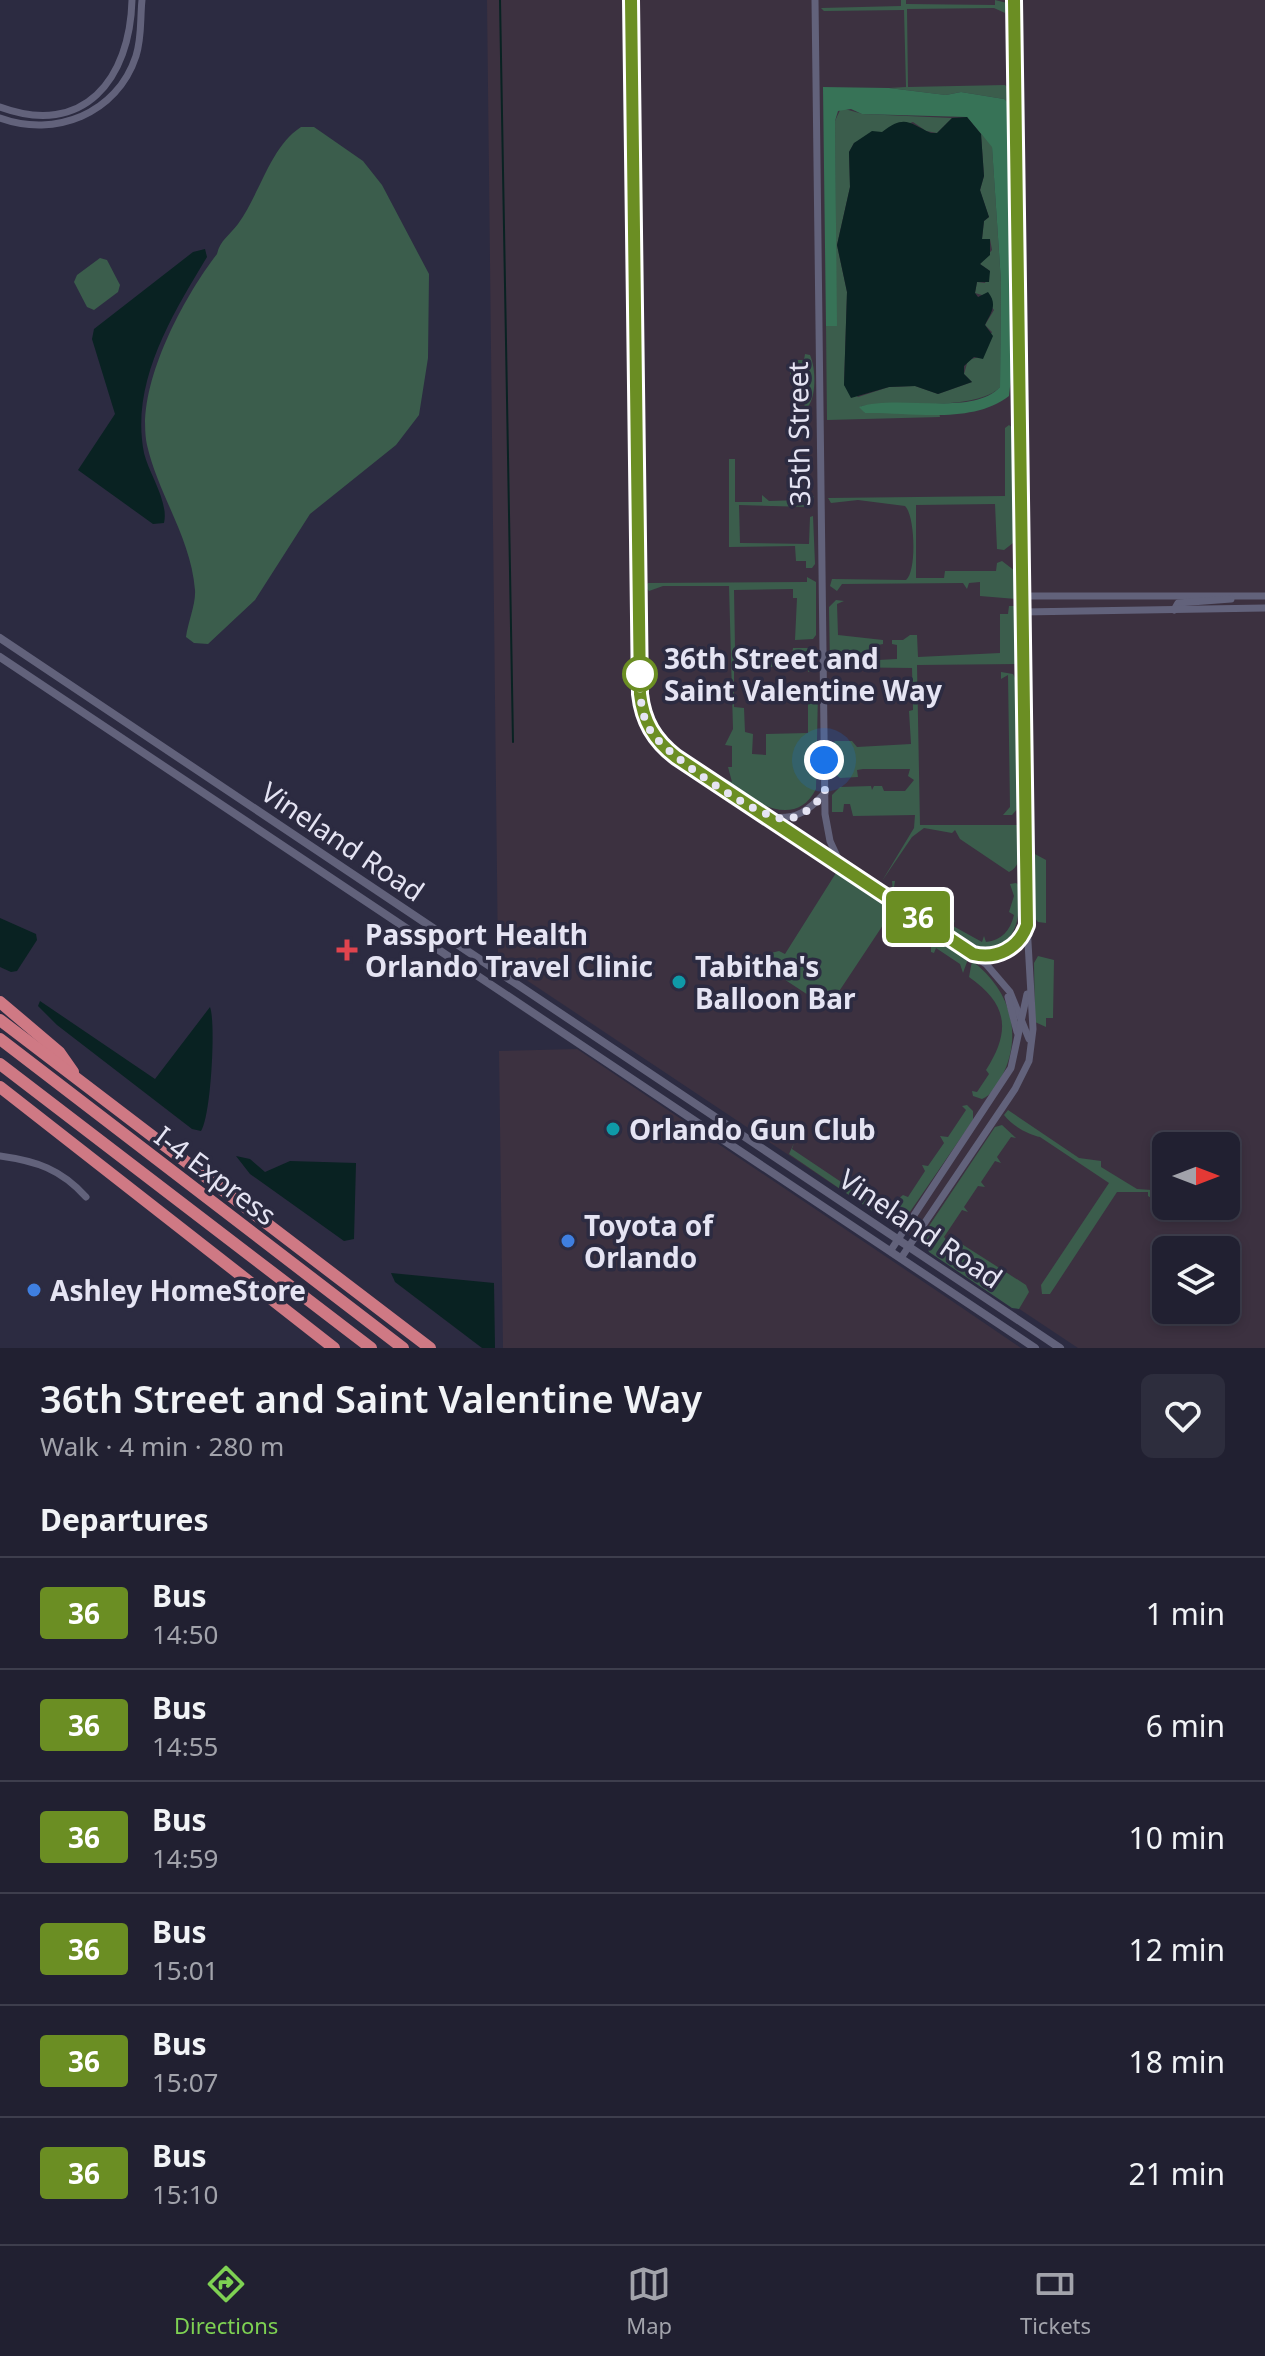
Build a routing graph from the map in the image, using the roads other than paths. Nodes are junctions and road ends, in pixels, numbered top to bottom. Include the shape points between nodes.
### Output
1 (132, 0) edge
2 (142, 0) edge
3 (631, 0) edge
4 (815, 0) edge
5 (1014, 0) edge
6 (0, 107) edge
7 (0, 118) edge
8 (1022, 596) junction
9 (1245, 596) junction
10 (1265, 596) edge
11 (1265, 608) edge
12 (1174, 610) junction
13 (1022, 612) junction
14 (0, 638) edge
15 (0, 657) edge
16 (825, 793) junction
17 (250, 805) junction
18 (768, 817) junction
19 (240, 818) junction
20 (841, 865) junction
21 (375, 889) junction
22 (366, 902) junction
23 (1027, 925) junction
24 (973, 954) junction
25 (996, 974) junction
26 (1028, 988) junction
27 (0, 1002) edge
28 (1022, 1017) junction
29 (0, 1020) edge
30 (1018, 1038) junction
31 (0, 1039) edge
32 (600, 1039) junction
33 (593, 1052) junction
34 (0, 1064) edge
35 (1026, 1070) junction
36 (79, 1081) junction
37 (2, 1090) edge
38 (704, 1109) junction
39 (696, 1121) junction
40 (0, 1156) edge
41 (775, 1157) junction
42 (768, 1169) junction
43 (86, 1197) dead end
44 (899, 1239) junction
45 (910, 1246) junction
46 (891, 1250) junction
47 (901, 1258) junction
48 (334, 1348) edge
49 (371, 1348) edge
50 (403, 1348) edge
51 (430, 1348) edge
52 (1035, 1348) edge
53 (1060, 1348) edge

1 - 6 street via 124,56 101,91 71,112 50,117
2 - 7 street via 132,67 105,102 53,126
3 - 18 street via 640,694 648,726 670,752
4 - 16 street, 35th Street
5 - 8 street
8 - 9 street
8 - 13 street
9 - 10 street
9 - 12 street via 1178,603
11 - 12 street
12 - 13 street
13 - 23 street
14 - 17 street, Vineland Road
15 - 19 street, Vineland Road
16 - 18 street via 795,817
16 - 20 street, 35th Street via 827,828
17 - 19 street
17 - 21 street, Vineland Road
18 - 20 street
19 - 22 street, Vineland Road
20 - 24 street
21 - 22 street
21 - 32 street, Vineland Road
22 - 33 street, Vineland Road
23 - 24 street via 1003,952
23 - 26 street
24 - 25 street
25 - 28 street
25 - 30 street via 1013,1009
26 - 28 street
26 - 35 street via 1033,1037
27 - 36 highway via 59,1052
28 - 30 street
28 - 35 street via 1029,1039
29 - 36 highway
30 - 44 street via 1016,1057 1002,1085
31 - 50 highway, I-4 Express
32 - 33 street
32 - 38 street, Vineland Road
33 - 39 street, Vineland Road
34 - 49 highway, I-4 Express
35 - 45 street
36 - 51 highway
37 - 48 highway
38 - 39 street
38 - 41 street, Vineland Road
39 - 42 street, Vineland Road
40 - 43 street via 59,1171
41 - 42 street
41 - 44 street, Vineland Road
42 - 46 street, Vineland Road
44 - 45 street, Vineland Road
44 - 46 street
45 - 47 street
45 - 53 street, Vineland Road
46 - 47 street, Vineland Road
47 - 52 street, Vineland Road

